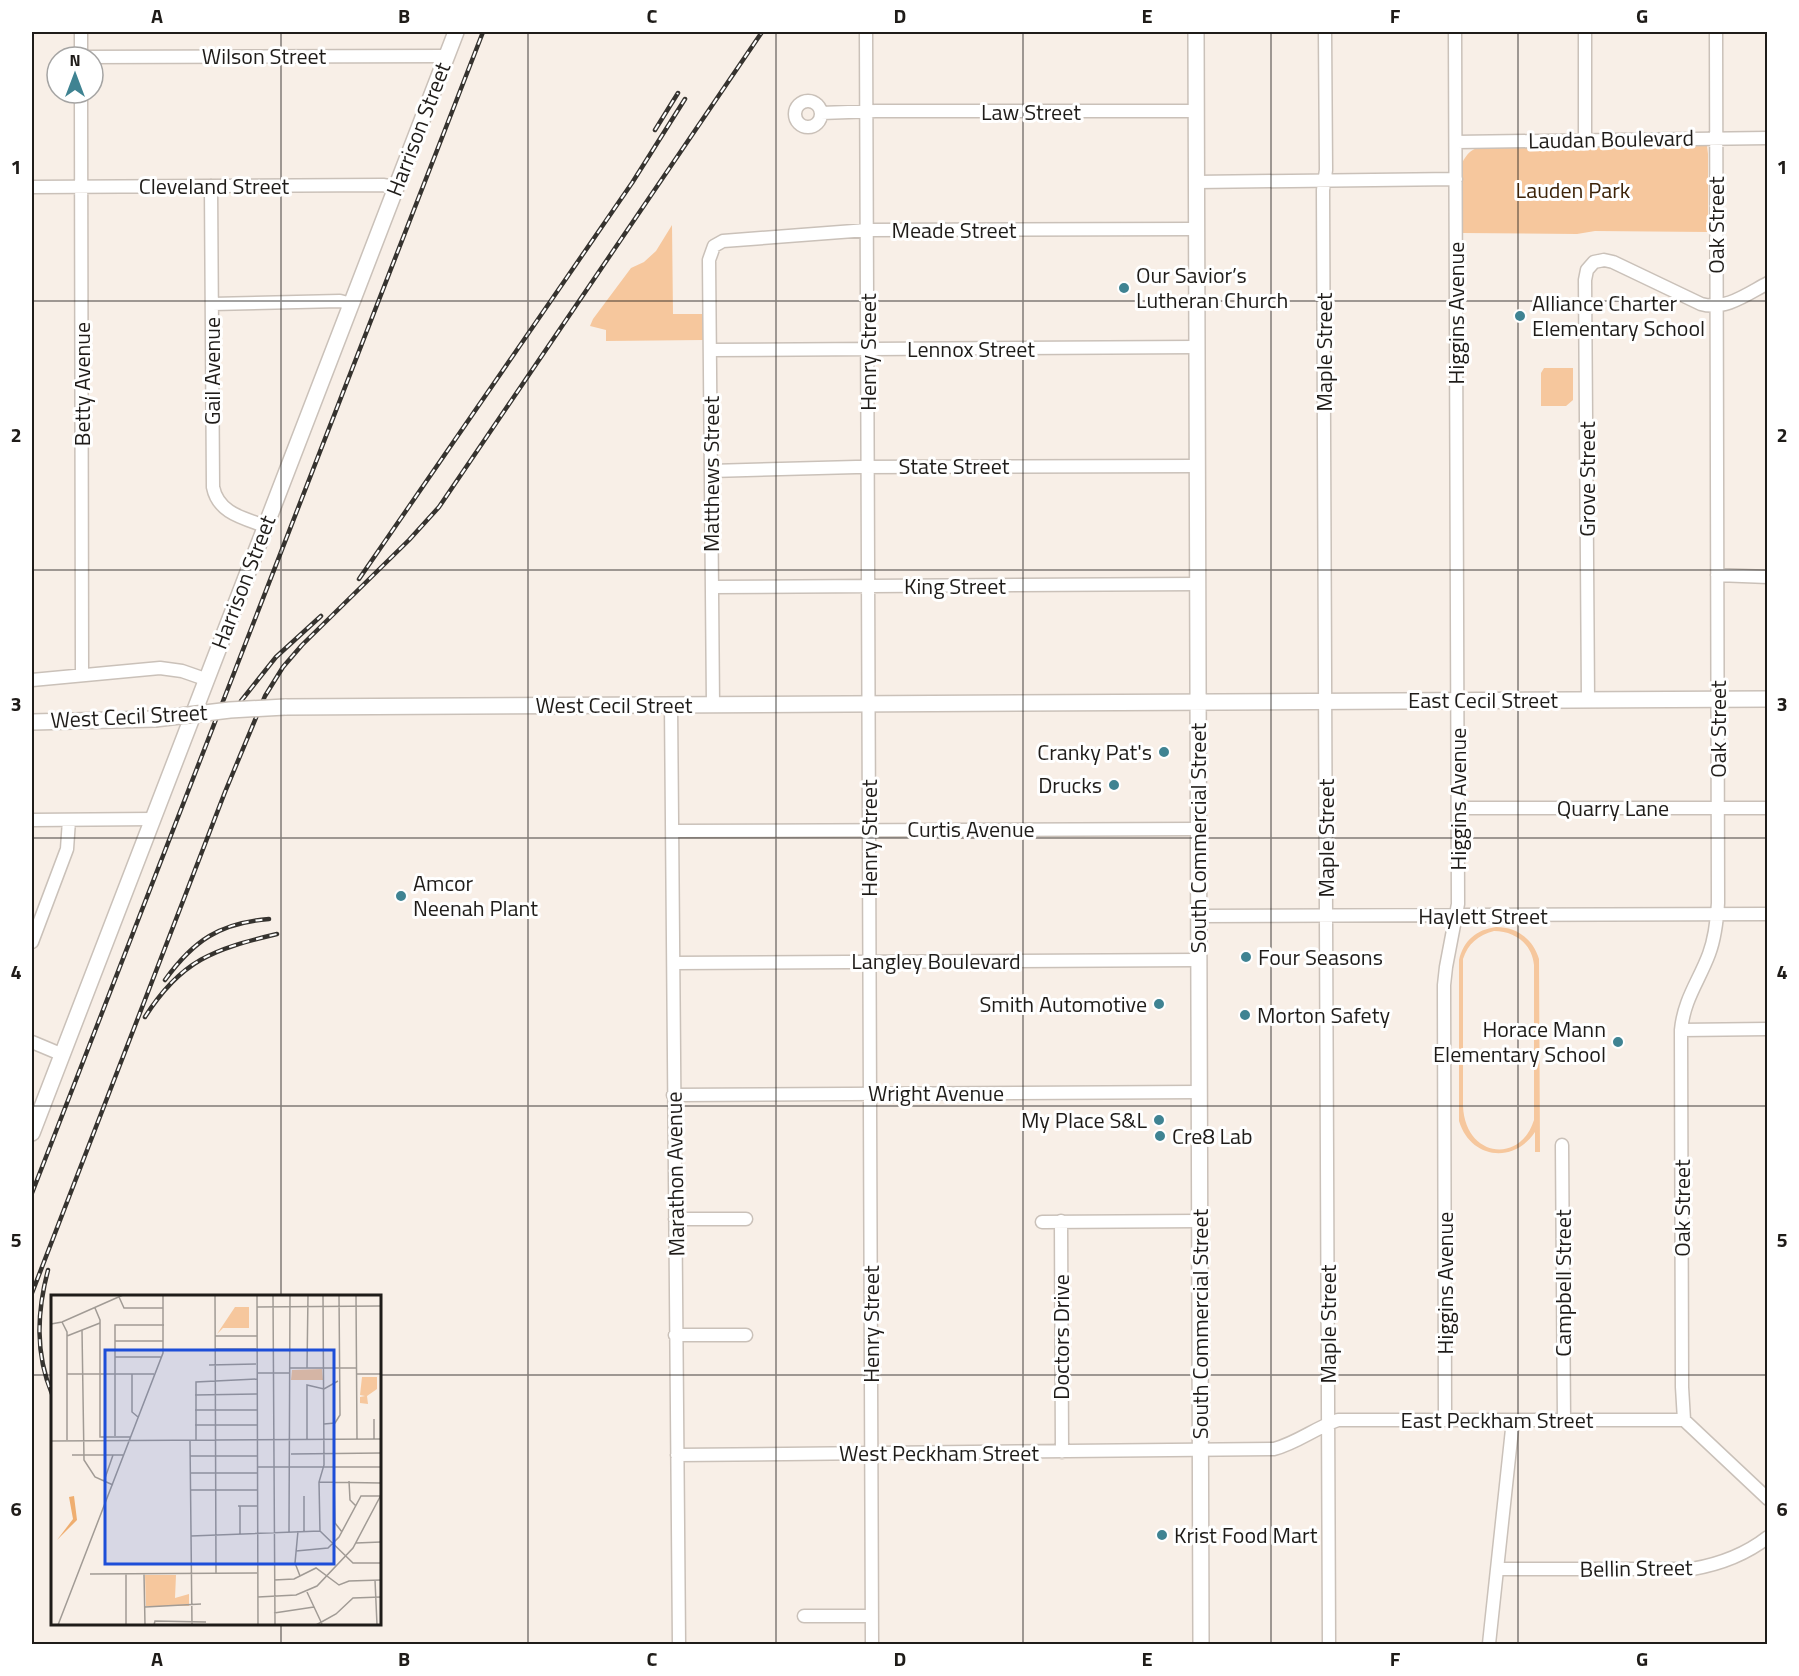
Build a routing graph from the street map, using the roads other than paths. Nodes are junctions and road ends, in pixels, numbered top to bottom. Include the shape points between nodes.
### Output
1 (456, 32) edge
2 (866, 32) edge
3 (1196, 32) edge
4 (1325, 32) edge
5 (1455, 32) edge
6 (1585, 32) edge
7 (1716, 32) edge
8 (447, 56) junction
9 (105, 57) edge
10 (81, 105) edge
11 (1196, 111) junction
12 (866, 112) junction
13 (821, 113) dead end
14 (1716, 138) junction
15 (1767, 138) edge
16 (1585, 140) junction
17 (1455, 142) junction
18 (1456, 180) junction
19 (1324, 181) junction
20 (1196, 182) junction
21 (211, 186) junction
22 (32, 187) edge
23 (82, 187) junction
24 (395, 187) junction
25 (1196, 229) junction
26 (867, 230) junction
27 (714, 246) joint
28 (1767, 283) edge
29 (212, 304) junction
30 (351, 304) junction
31 (1716, 306) junction
32 (1197, 347) junction
33 (867, 349) junction
34 (710, 350) junction
35 (1197, 466) junction
36 (868, 467) junction
37 (711, 471) junction
38 (265, 526) junction
39 (1718, 575) junction
40 (1767, 577) edge
41 (1197, 584) junction
42 (869, 586) junction
43 (712, 587) junction
44 (82, 675) junction
45 (205, 679) junction
46 (32, 680) edge
47 (1767, 699) edge
48 (1458, 700) junction
49 (1588, 700) junction
50 (1718, 700) junction
51 (1198, 702) junction
52 (1326, 702) junction
53 (868, 703) junction
54 (671, 704) junction
55 (713, 704) junction
56 (32, 722) edge
57 (1718, 808) junction
58 (1767, 808) edge
59 (1458, 810) junction
60 (154, 819) junction
61 (32, 820) edge
62 (69, 820) junction
63 (1198, 829) junction
64 (869, 830) junction
65 (673, 831) junction
66 (1718, 914) junction
67 (1767, 914) edge
68 (1457, 915) junction
69 (1198, 916) junction
70 (1326, 916) junction
71 (32, 942) edge
72 (1198, 960) junction
73 (870, 962) junction
74 (674, 963) junction
75 (1681, 1029) junction
76 (1767, 1029) edge
77 (32, 1042) edge
78 (63, 1055) junction
79 (1199, 1092) junction
80 (870, 1094) junction
81 (673, 1095) junction
82 (32, 1133) edge
83 (1562, 1145) dead end
84 (746, 1219) dead end
85 (675, 1220) junction
86 (1061, 1221) junction
87 (1199, 1221) junction
88 (1042, 1222) dead end
89 (675, 1335) junction
90 (746, 1335) dead end
91 (1445, 1420) junction
92 (1513, 1420) junction
93 (1684, 1420) junction
94 (1564, 1421) junction
95 (1329, 1423) junction
96 (1201, 1450) junction
97 (1062, 1452) junction
98 (872, 1453) junction
99 (677, 1455) junction
100 (1767, 1499) edge
101 (1767, 1538) edge
102 (1497, 1569) junction
103 (804, 1616) dead end
104 (872, 1616) junction
105 (679, 1644) edge
106 (872, 1644) edge
107 (1201, 1644) edge
108 (1329, 1644) edge
109 (1489, 1644) edge

1 - 8 main road, Harrison Street
2 - 12 street, Henry Street
3 - 11 main road, South Commercial Street
4 - 19 street, Maple Street
5 - 17 street, Higgins Avenue
6 - 16 street
7 - 14 street, Oak Street
8 - 9 street, Wilson Street
8 - 24 main road, Harrison Street
10 - 23 street, Betty Avenue
11 - 12 street, Law Street
11 - 20 main road, South Commercial Street
12 - 13 street, Law Street
12 - 26 street, Henry Street
14 - 15 street, Laudan Boulevard
14 - 16 street, Laudan Boulevard
14 - 31 street, Oak Street
16 - 17 street, Laudan Boulevard
17 - 18 street, Higgins Avenue
18 - 19 street
18 - 48 street, Higgins Avenue
19 - 20 street
19 - 52 street, Maple Street
20 - 25 main road, South Commercial Street
21 - 23 street, Cleveland Street
21 - 24 street, Cleveland Street
21 - 29 street, Gail Avenue
22 - 23 street, Cleveland Street
23 - 44 street, Betty Avenue
24 - 30 main road, Harrison Street
25 - 26 street, Meade Street
25 - 32 main road, South Commercial Street
26 - 27 street, Meade Street via 723,241
26 - 33 street, Henry Street
27 - 34 street, Matthews Street via 709,260
28 - 31 street
29 - 30 street
29 - 38 street, Gail Avenue via 214,494 226,510
30 - 38 main road, Harrison Street
31 - 39 street, Oak Street
31 - 49 street, Grove Street via 1701,304 1613,262 1594,262 1587,270
32 - 33 street, Lennox Street
32 - 35 main road, South Commercial Street
33 - 34 street, Lennox Street
33 - 36 street, Henry Street
34 - 37 street, Matthews Street
35 - 36 street, State Street
35 - 41 main road, South Commercial Street
36 - 37 street, State Street
36 - 42 street, Henry Street
37 - 43 street, Matthews Street
38 - 45 main road, Harrison Street
39 - 40 street
39 - 50 street, Oak Street
41 - 42 street, King Street
41 - 51 main road, South Commercial Street
42 - 43 street, King Street
42 - 53 street, Henry Street
43 - 55 street, Matthews Street
44 - 45 street via 159,668
44 - 46 street
45 - 60 main road, Harrison Street
47 - 50 main road, East Cecil Street
48 - 49 main road, East Cecil Street
48 - 52 main road, East Cecil Street
48 - 59 street, Higgins Avenue
49 - 50 main road, East Cecil Street
50 - 57 street, Oak Street
51 - 52 main road, East Cecil Street
51 - 53 main road, West Cecil Street
51 - 63 main road, South Commercial Street
52 - 70 street, Maple Street
53 - 55 main road, West Cecil Street
53 - 64 street, Henry Street
54 - 55 main road, West Cecil Street
54 - 56 main road, West Cecil Street, bridge via 285,707 155,719
54 - 65 street, Marathon Avenue
57 - 58 street, Quarry Lane
57 - 59 street, Quarry Lane
57 - 66 street, Oak Street
59 - 68 street, Higgins Avenue
60 - 62 street
60 - 78 main road, Harrison Street
61 - 62 street
62 - 71 street via 66,849
63 - 64 street, Curtis Avenue
63 - 69 main road, South Commercial Street
64 - 65 street, Curtis Avenue
64 - 73 street, Henry Street
65 - 74 street, Marathon Avenue
66 - 67 street, Haylett Street
66 - 68 street, Haylett Street
66 - 75 street, Oak Street via 1708,955 1689,994
68 - 70 street, Haylett Street
68 - 91 street, Higgins Avenue via 1444,985
69 - 70 street, Haylett Street
69 - 72 main road, South Commercial Street
70 - 95 street, Maple Street
72 - 73 street, Langley Boulevard
72 - 79 main road, South Commercial Street
73 - 74 street, Langley Boulevard
73 - 80 street, Henry Street
74 - 81 street, Marathon Avenue
75 - 76 street
75 - 93 street, Oak Street
77 - 78 street
78 - 82 main road, Harrison Street
79 - 80 street, Wright Avenue
79 - 87 main road, South Commercial Street
80 - 81 street, Wright Avenue
80 - 98 street, Henry Street
81 - 85 street, Marathon Avenue
83 - 94 street, Campbell Street
84 - 85 street
85 - 89 street, Marathon Avenue
86 - 87 street
86 - 88 street
86 - 97 street, Doctors Drive
87 - 96 main road, South Commercial Street
89 - 90 street
89 - 99 street, Marathon Avenue
91 - 92 street, East Peckham Street
91 - 95 street, East Peckham Street
92 - 94 street, East Peckham Street
92 - 102 street
93 - 94 street, East Peckham Street
93 - 100 street
95 - 96 street, East Peckham Street via 1274,1449
95 - 108 street, Maple Street
96 - 97 street, West Peckham Street
96 - 107 main road, South Commercial Street
97 - 98 street, West Peckham Street
98 - 99 street, West Peckham Street
98 - 104 street, Henry Street
99 - 105 street, Marathon Avenue
101 - 102 street, Bellin Street via 1737,1557 1692,1569
102 - 109 street
103 - 104 street
104 - 106 street, Henry Street

